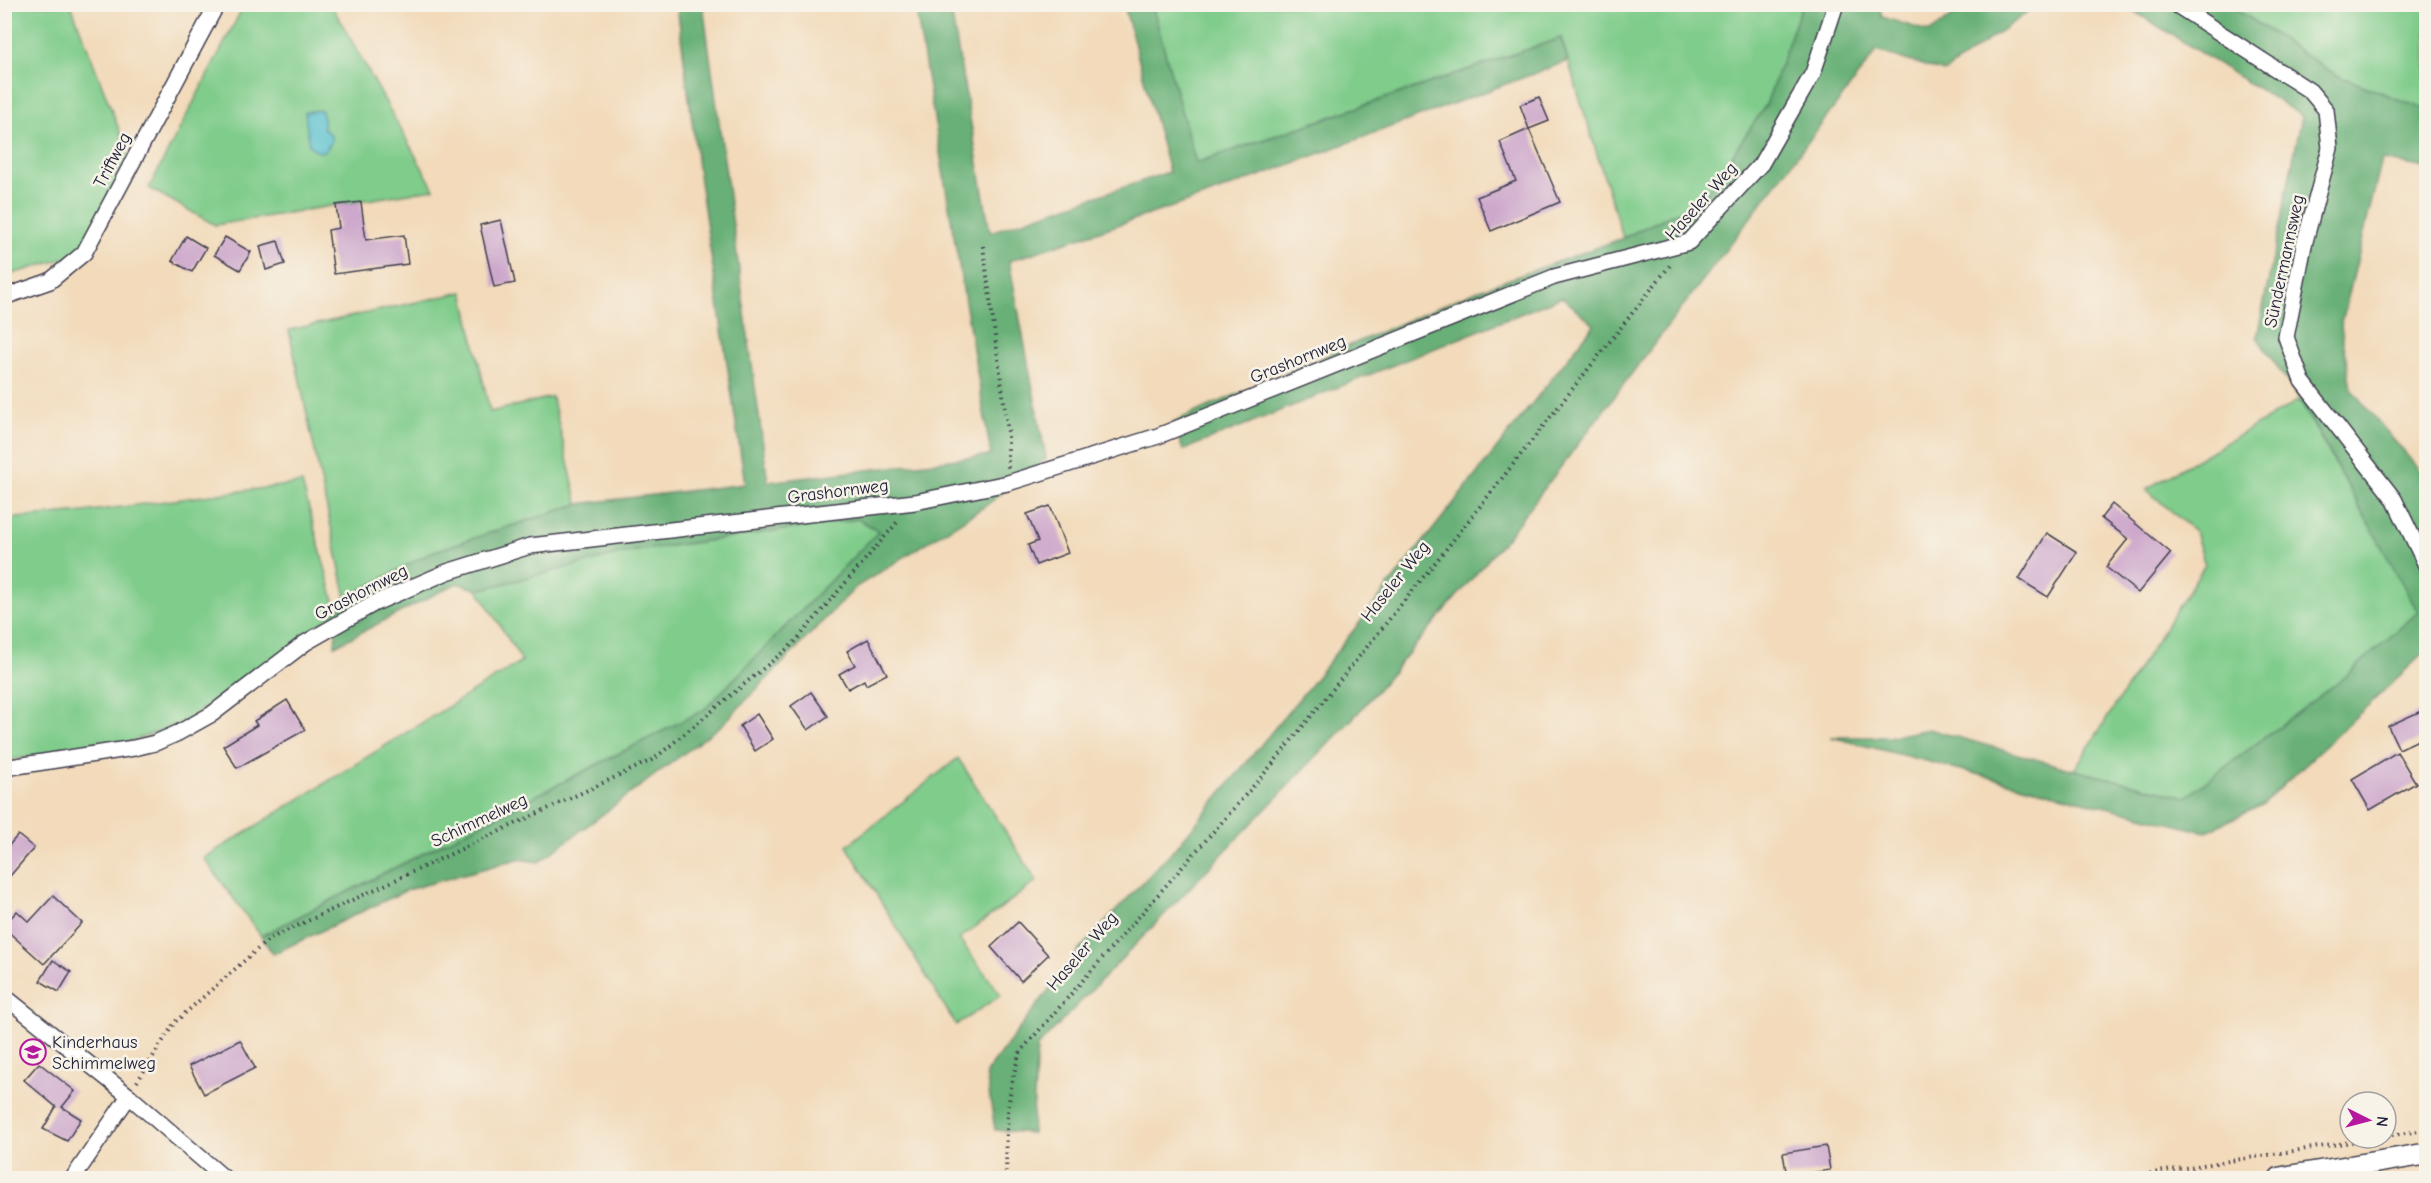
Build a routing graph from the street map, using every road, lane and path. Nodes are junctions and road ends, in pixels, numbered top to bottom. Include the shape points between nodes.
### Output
1 (217, 4) edge
2 (1836, 4) edge
3 (2175, 4) edge
4 (1689, 242) junction
5 (983, 246) dead end
6 (4, 297) edge
7 (1008, 483) junction
8 (915, 502) junction
9 (2427, 565) edge
10 (4, 768) edge
11 (4, 996) edge
12 (129, 1095) junction
13 (2427, 1130) edge
14 (2398, 1134) edge
15 (2338, 1144) edge
16 (2427, 1154) edge
17 (73, 1179) edge
18 (224, 1179) edge
19 (1006, 1179) edge
20 (2120, 1179) edge
21 (2280, 1179) edge

1 - 6 street, Triftweg via 84,253 50,281
2 - 4 street, Haseler Weg via 1813,73 1761,164
3 - 9 street, Sündermannsweg via 2310,91 2326,110 2330,148 2304,245 2286,337 2302,381 2394,499
4 - 7 street, Grashornweg via 1554,277 1158,436
4 - 19 path, Haseler Weg via 1270,767 1021,1051 1008,1096
5 - 7 path via 1008,432
7 - 8 street, Grashornweg
8 - 10 street, Grashornweg via 530,546 447,572 375,603 305,643 212,714 178,734 134,748
8 - 12 path, Schimmelweg via 794,642 654,759 269,939 175,1022
11 - 12 street
12 - 17 street
12 - 18 street
13 - 14 path
15 - 20 path
16 - 21 street

